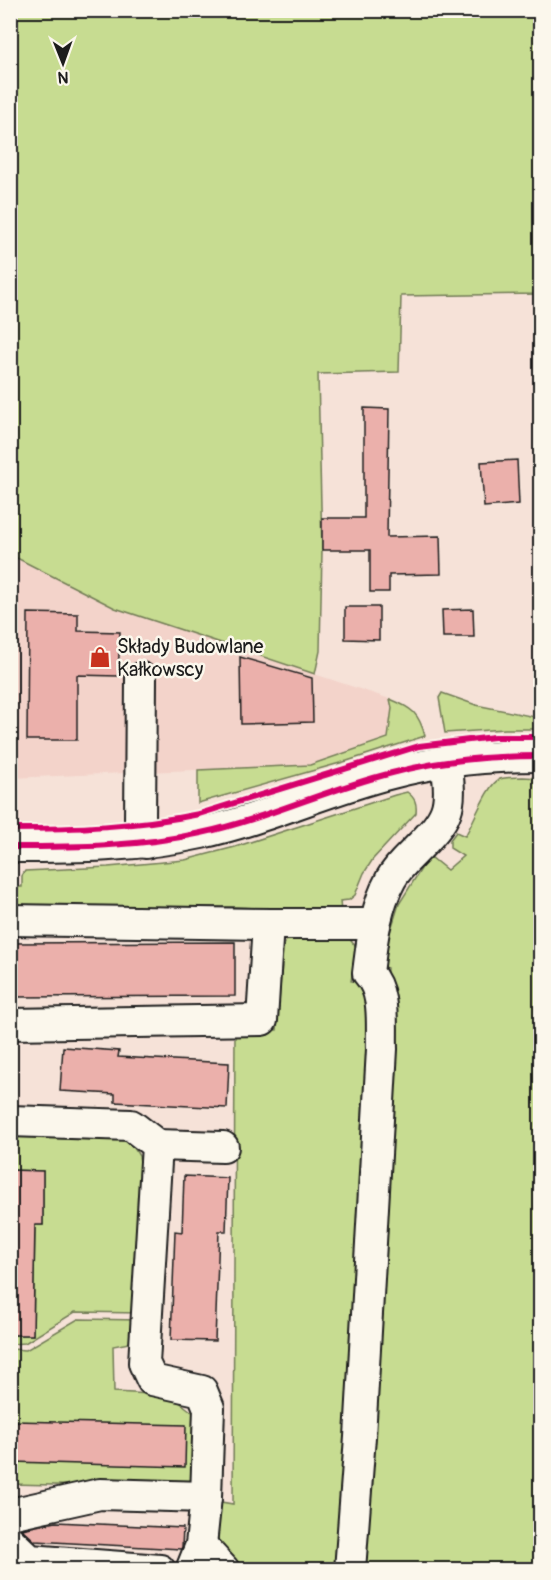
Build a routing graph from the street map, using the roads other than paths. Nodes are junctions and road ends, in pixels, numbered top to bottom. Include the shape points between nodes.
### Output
1 (141, 678) dead end
2 (540, 756) edge
3 (447, 760) junction
4 (146, 843) junction
5 (10, 847) edge
6 (10, 920) edge
7 (271, 924) junction
8 (375, 924) junction
9 (10, 1024) edge
10 (10, 1121) edge
11 (157, 1145) junction
12 (223, 1147) dead end
13 (206, 1497) junction
14 (10, 1514) edge
15 (10, 1541) edge
16 (196, 1557) edge
17 (160, 1569) edge
18 (224, 1569) edge
19 (350, 1569) edge

1 - 4 street via 140,824
2 - 3 street
3 - 4 street via 391,773 243,822
3 - 8 street via 446,815 394,873
4 - 5 street
6 - 7 street
7 - 8 street
7 - 9 street via 262,1020
8 - 19 street via 368,973 380,992 382,1049
10 - 11 street via 131,1125
11 - 12 street
11 - 13 street via 144,1363 152,1380 202,1391 209,1408
13 - 14 street via 100,1494
13 - 16 street
15 - 17 street via 30,1560
16 - 18 street

